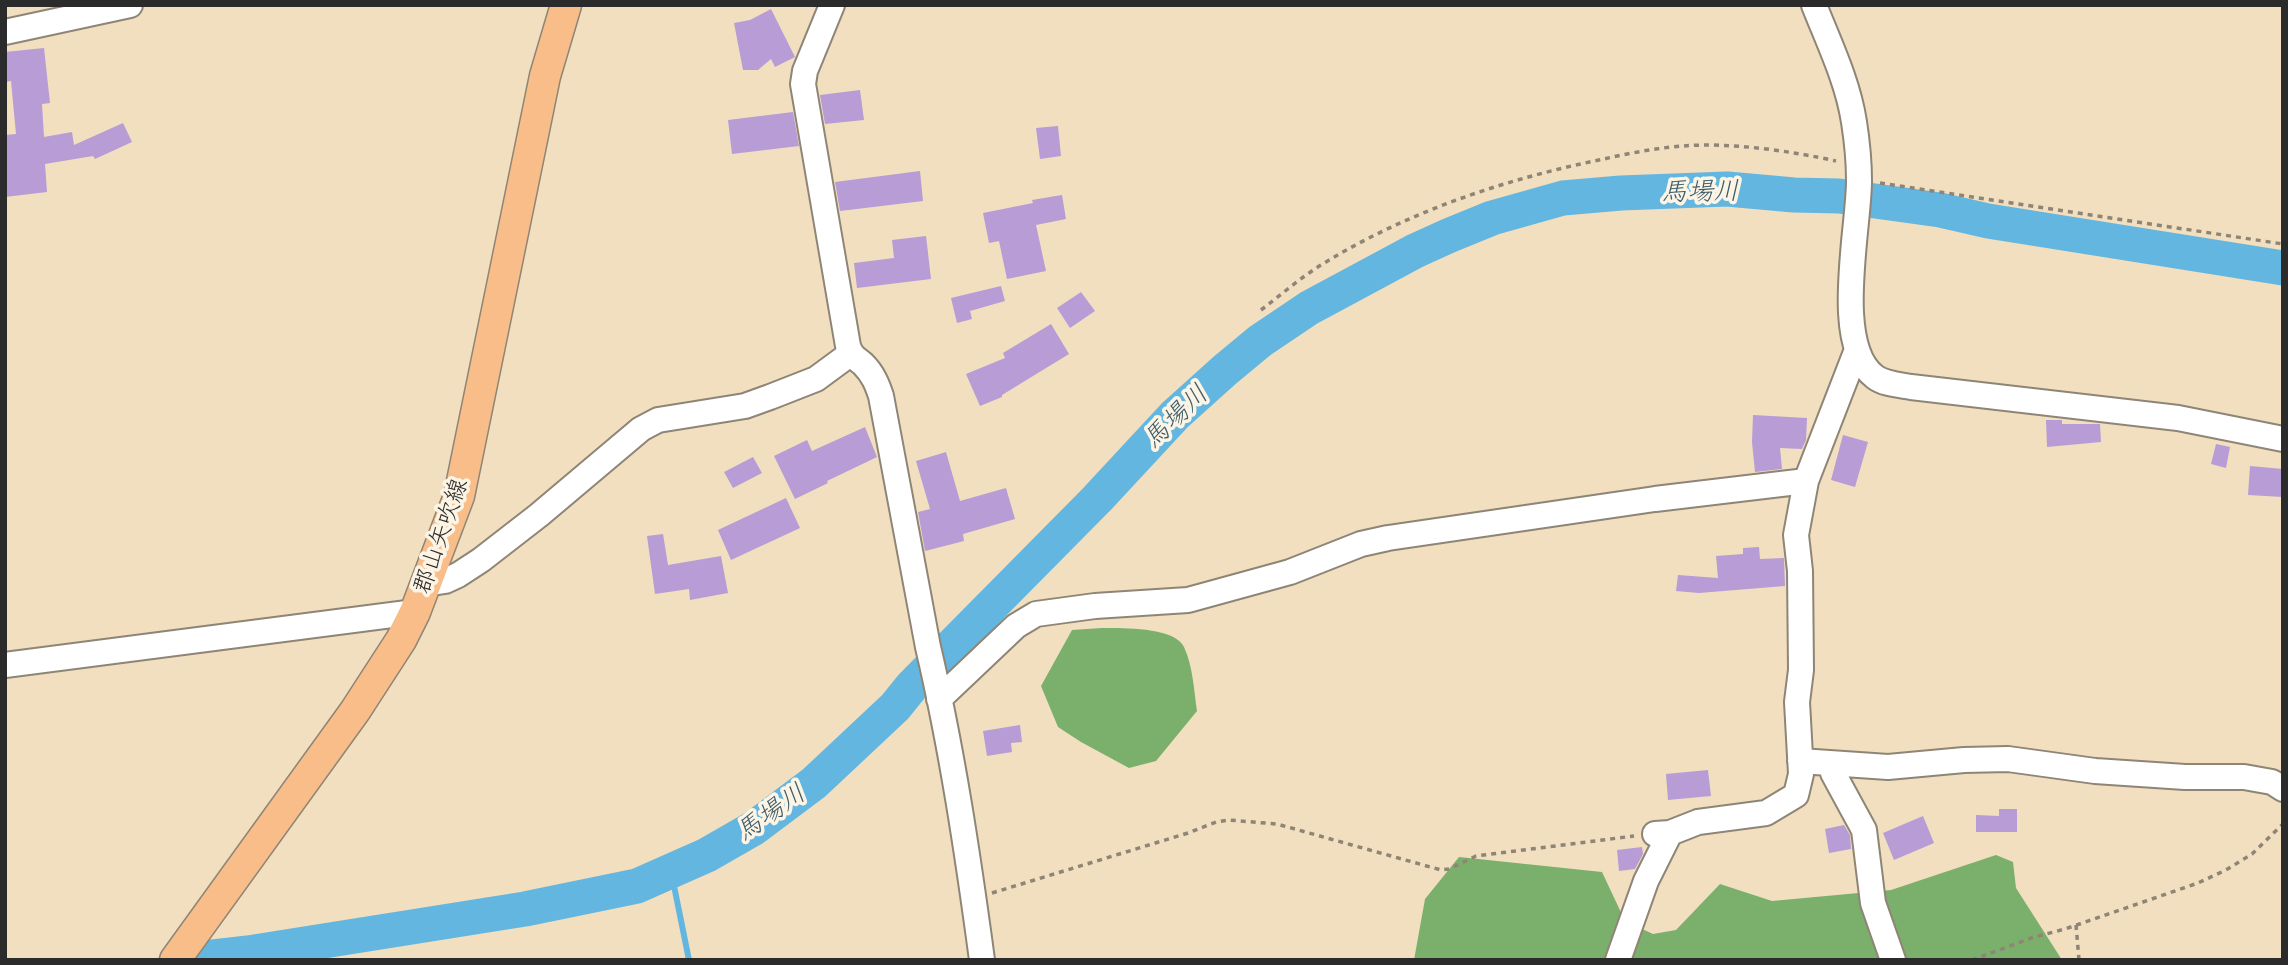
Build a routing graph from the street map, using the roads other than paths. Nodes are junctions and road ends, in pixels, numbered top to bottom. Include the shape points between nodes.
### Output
1 (130, 5) edge
2 (566, 5) edge
3 (832, 5) edge
4 (1814, 5) edge
5 (5, 32) edge
6 (1856, 352) junction
7 (850, 354) junction
8 (2283, 439) edge
9 (1806, 481) junction
10 (425, 584) junction
11 (415, 612) junction
12 (5, 665) edge
13 (938, 693) junction
14 (1800, 761) junction
15 (1831, 764) junction
16 (2283, 789) edge
17 (175, 960) edge
18 (982, 960) edge
19 (1618, 960) edge
20 (1893, 960) edge

1 - 5 street
2 - 10 main road, 郡山矢吹線 via 545,76 460,496
3 - 7 street via 803,84
4 - 6 street via 1854,122 1858,175 1851,303
6 - 8 street via 1877,379 1892,383 2178,418
6 - 9 street
7 - 10 street via 816,379 745,406 658,420 641,429 481,560 445,581
7 - 13 street via 874,378 881,396
9 - 13 street via 1412,534 1361,544 1290,572 1188,600 1036,614
9 - 14 street via 1796,535
10 - 11 main road, 郡山矢吹線
11 - 12 street
11 - 17 main road, 郡山矢吹線 via 355,711
13 - 18 street
14 - 15 street
14 - 19 street via 1796,795 1766,813 1698,822 1663,833
15 - 16 street via 1888,767 2008,759 2095,771 2244,777
15 - 20 street via 1864,830 1873,903

